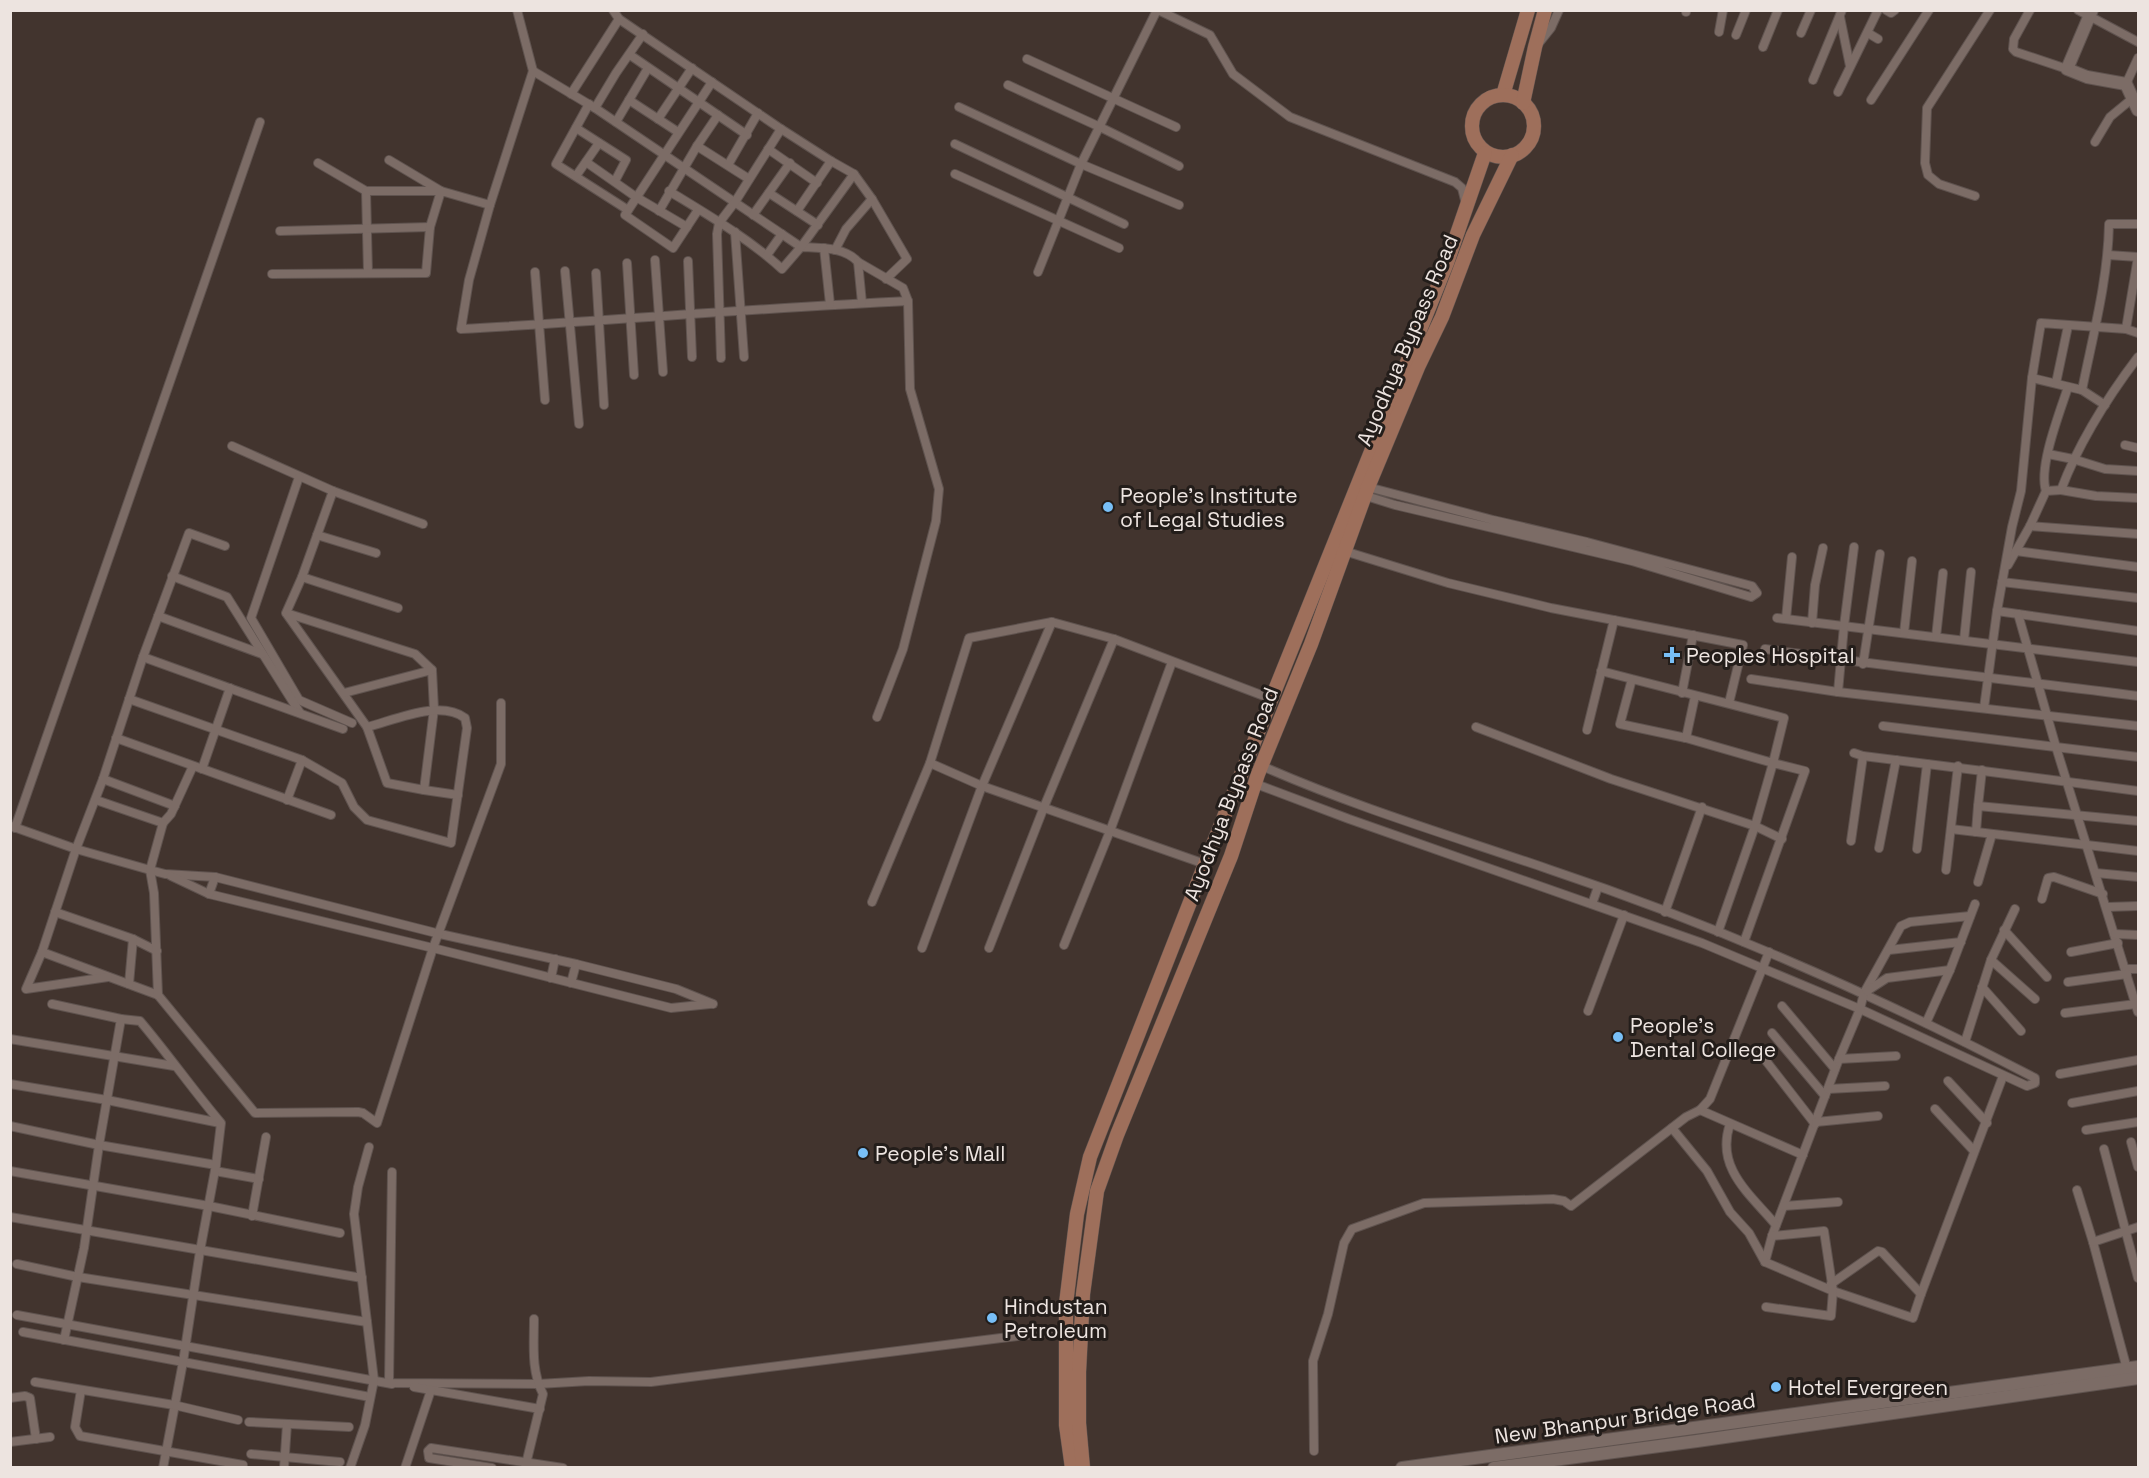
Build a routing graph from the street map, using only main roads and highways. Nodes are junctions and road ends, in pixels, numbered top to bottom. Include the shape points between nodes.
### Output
1 (1545, 10) edge
2 (1525, 15) edge
3 (1507, 95) junction
4 (1523, 102) junction
5 (1485, 153) junction
6 (1512, 155) junction
7 (1403, 388) junction
8 (1339, 549) junction
9 (1244, 768) junction
10 (1259, 775) junction
11 (1065, 1304) junction
12 (1083, 1304) junction
13 (1072, 1414) junction
14 (1072, 1467) edge
15 (1083, 1467) edge

1 - 4 main road
2 - 3 main road
3 - 4 main road
3 - 5 main road via 1483,101 1476,110 1474,136
4 - 6 main road via 1533,120 1533,134 1525,147
5 - 6 main road
5 - 7 main road, Ayodhya Bypass Road
6 - 7 main road, Ayodhya Bypass Road via 1473,235 1442,317
7 - 8 main road, Ayodhya Bypass Road
8 - 9 main road, Ayodhya Bypass Road
8 - 10 main road, Ayodhya Bypass Road
9 - 10 main road
9 - 11 main road, Ayodhya Bypass Road via 1090,1157 1077,1214
10 - 12 main road, Ayodhya Bypass Road via 1231,856 1099,1187
11 - 12 main road
11 - 13 main road, Ayodhya Bypass Road
12 - 13 main road, Ayodhya Bypass Road
13 - 14 main road, Ayodhya Bypass Road
13 - 15 main road, Ayodhya Bypass Road

